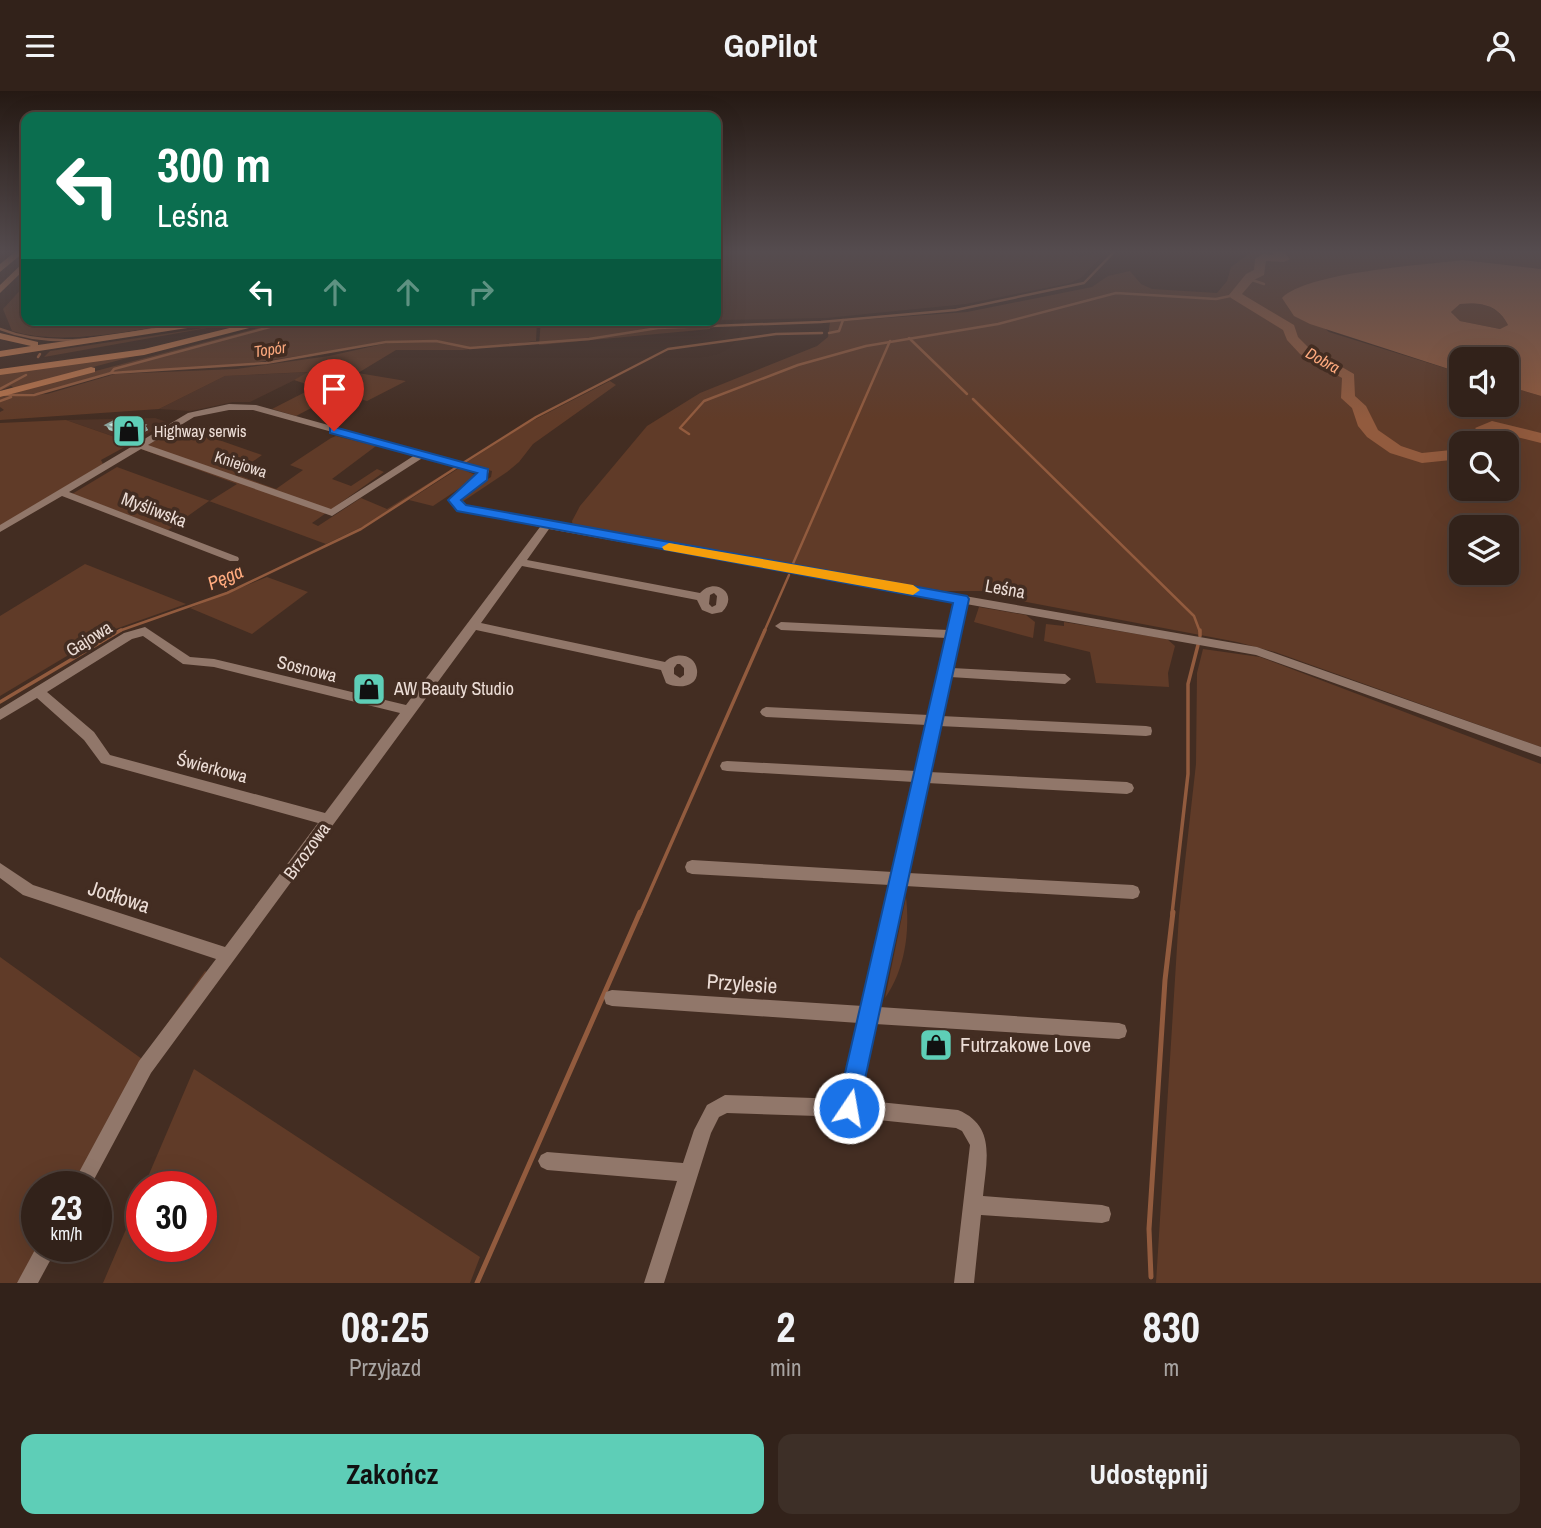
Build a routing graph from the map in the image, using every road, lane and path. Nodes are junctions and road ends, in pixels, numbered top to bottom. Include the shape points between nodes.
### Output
1 (196, 326) edge
2 (218, 326) edge
3 (244, 326) edge
4 (252, 326) edge
5 (0, 336) edge
6 (211, 337) junction
7 (82, 344) junction
8 (0, 354) edge
9 (16, 364) junction
10 (0, 366) edge
11 (0, 372) edge
12 (0, 394) edge
13 (140, 446) junction
14 (421, 455) junction
15 (62, 492) junction
16 (547, 525) junction
17 (0, 529) edge
18 (234, 559) dead end
19 (520, 562) junction
20 (702, 597) dead end
21 (961, 599) junction
22 (472, 625) junction
23 (781, 626) dead end
24 (954, 634) junction
25 (195, 663) joint
26 (667, 667) dead end
27 (946, 672) junction
28 (1065, 678) dead end
29 (38, 692) junction
30 (410, 711) junction
31 (766, 712) dead end
32 (0, 715) edge
33 (936, 720) junction
34 (1146, 731) dead end
35 (1541, 753) edge
36 (727, 766) dead end
37 (925, 776) junction
38 (1127, 788) dead end
39 (330, 820) junction
40 (692, 867) dead end
41 (0, 870) edge
42 (900, 880) junction
43 (1133, 892) dead end
44 (229, 956) junction
45 (612, 998) dead end
46 (869, 1015) junction
47 (1119, 1031) dead end
48 (849, 1108) junction
49 (547, 1161) dead end
50 (89, 1171) edge
51 (687, 1174) junction
52 (975, 1205) junction
53 (1102, 1213) dead end
54 (39, 1262) edge
55 (27, 1283) edge
56 (654, 1283) edge
57 (964, 1283) edge

1 - 7 main road
2 - 9 main road
3 - 9 main road
4 - 6 main road
5 - 7 main road via 35,344
6 - 11 main road via 80,363
6 - 12 main road
7 - 8 main road
9 - 10 main road
13 - 14 street via 191,415 253,407
13 - 14 street, Kniejowa via 332,513
13 - 15 street
14 - 16 street, Leśna via 485,474 453,503
15 - 17 street
15 - 18 street, Myśliwska
16 - 19 street, Brzozowa
16 - 21 street, Leśna
19 - 20 street
19 - 22 street, Brzozowa
21 - 24 street
21 - 35 street, Leśna via 1257,651
22 - 26 street
22 - 30 street, Brzozowa
23 - 24 street
24 - 27 street
25 - 29 street, Gajowa via 148,632 139,632
25 - 30 street, Sosnowa via 214,663
27 - 28 street
27 - 33 street
29 - 32 street, Gajowa
29 - 39 street, Świerkowa via 89,736 106,759
30 - 39 street, Brzozowa
31 - 33 street
33 - 34 street
33 - 37 street
36 - 37 street
37 - 38 street
37 - 42 street
39 - 44 street, Brzozowa
40 - 42 street
41 - 44 street, Jodłowa via 28,890
42 - 43 street
42 - 46 street
44 - 50 street, Brzozowa via 145,1067
45 - 46 street, Przylesie
46 - 47 street, Przylesie
46 - 48 street
48 - 51 street via 719,1106 702,1130
48 - 52 street via 958,1119 968,1125 979,1144
49 - 51 street
51 - 56 street
52 - 53 street
52 - 57 street
54 - 55 street

